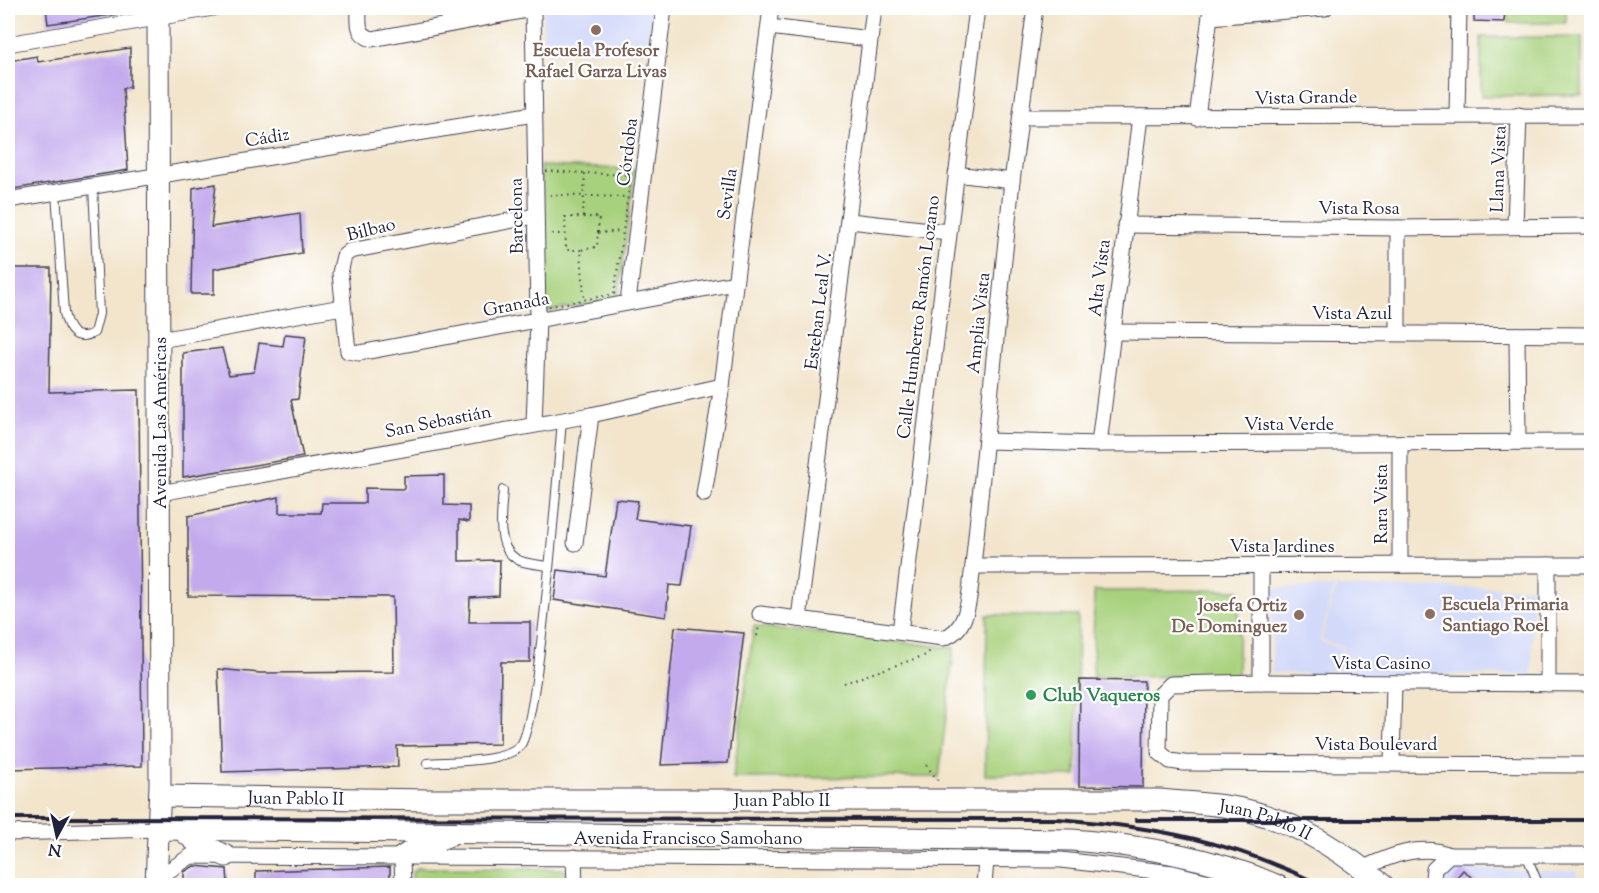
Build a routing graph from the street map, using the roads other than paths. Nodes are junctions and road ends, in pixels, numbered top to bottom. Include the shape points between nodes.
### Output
1 (213, 8) edge
2 (359, 8) edge
3 (533, 8) edge
4 (664, 8) edge
5 (771, 8) edge
6 (874, 8) edge
7 (977, 8) edge
8 (1035, 8) edge
9 (1325, 8) edge
10 (1459, 8) edge
11 (158, 11) edge
12 (1210, 12) edge
13 (769, 27) junction
14 (870, 39) junction
15 (8, 44) edge
16 (534, 114) junction
17 (1457, 115) junction
18 (1519, 115) junction
19 (1592, 116) edge
20 (1021, 117) junction
21 (1140, 117) junction
22 (1197, 118) junction
23 (956, 174) junction
24 (159, 175) junction
25 (1012, 181) junction
26 (93, 186) junction
27 (56, 192) junction
28 (8, 200) edge
29 (535, 216) junction
30 (850, 221) junction
31 (1125, 225) junction
32 (1515, 225) junction
33 (1592, 226) edge
34 (1398, 228) junction
35 (948, 232) junction
36 (735, 282) junction
37 (628, 302) junction
38 (342, 307) junction
39 (538, 320) junction
40 (1113, 332) junction
41 (1398, 333) junction
42 (1517, 335) junction
43 (1592, 335) edge
44 (160, 340) junction
45 (722, 386) junction
46 (591, 415) junction
47 (563, 419) junction
48 (534, 423) junction
49 (986, 441) junction
50 (1518, 442) junction
51 (1592, 442) edge
52 (1400, 443) junction
53 (1099, 444) junction
54 (503, 490) dead end
55 (160, 493) junction
56 (704, 494) dead end
57 (574, 543) dead end
58 (1400, 565) junction
59 (1548, 565) junction
60 (1592, 565) edge
61 (548, 566) junction
62 (973, 566) junction
63 (1261, 566) junction
64 (760, 614) dead end
65 (799, 619) junction
66 (900, 632) junction
67 (1261, 682) junction
68 (1394, 683) junction
69 (1548, 684) junction
70 (1592, 684) edge
71 (1162, 757) joint
72 (427, 763) dead end
73 (1392, 763) junction
74 (1592, 765) edge
75 (160, 796) junction
76 (159, 829) junction
77 (182, 829) junction
78 (463, 831) junction
79 (8, 833) edge
80 (1526, 854) junction
81 (1449, 855) junction
82 (1592, 855) edge
83 (226, 856) junction
84 (402, 857) junction
85 (574, 857) junction
86 (986, 860) junction
87 (1364, 868) junction
88 (156, 882) edge
89 (403, 885) edge
90 (575, 885) edge
91 (984, 885) edge
92 (1225, 885) edge
93 (1278, 885) edge
94 (1384, 885) edge
95 (1432, 885) edge
96 (1539, 885) edge

1 - 11 street
2 - 3 street via 359,29 364,37 372,39
3 - 16 street, Barcelona
4 - 37 street, Córdoba
5 - 13 street, Sevilla
6 - 14 street, Esteban Leal V.
7 - 23 street, Calle Humberto Ramón Lozano
8 - 20 street, Amplia Vista
9 - 12 street
10 - 17 street
11 - 15 street
11 - 24 main road, Avenida Las Américas
12 - 22 street
13 - 14 street
13 - 36 street, Sevilla
14 - 30 street, Esteban Leal V.
16 - 24 street, Cádiz
16 - 29 street, Barcelona
17 - 18 street, Vista Grande
17 - 22 street, Vista Grande
18 - 19 street, Vista Grande
18 - 32 street, Llana Vista
20 - 21 street, Vista Grande
20 - 25 street, Amplia Vista
21 - 22 street, Vista Grande
21 - 31 street, Alta Vista
23 - 25 street
23 - 35 street, Calle Humberto Ramón Lozano
24 - 26 street, Cádiz
24 - 44 main road, Avenida Las Américas
25 - 49 street, Amplia Vista
26 - 27 street, Cádiz
26 - 27 lane via 99,314 94,333 86,337 68,328 64,313
27 - 28 street, Cádiz
29 - 38 street, Bilbao via 350,251 341,263
29 - 39 street, Barcelona
30 - 35 street
30 - 65 street, Esteban Leal V.
31 - 34 street, Vista Rosa
31 - 40 street, Alta Vista
32 - 33 street, Vista Rosa
32 - 34 street, Vista Rosa
34 - 41 street
35 - 66 street, Calle Humberto Ramón Lozano
36 - 37 street, Granada
36 - 45 street, Sevilla
37 - 39 street, Granada
38 - 39 street, Granada via 345,346 348,351 359,353
38 - 44 street
39 - 48 street, Barcelona
40 - 41 street, Vista Azul
40 - 53 street, Alta Vista
41 - 42 street, Vista Azul
42 - 43 street, Vista Azul
42 - 50 street
44 - 55 main road, Avenida Las Américas
45 - 46 street, San Sebastián
45 - 56 street, Sevilla
46 - 47 street, San Sebastián
46 - 57 street
47 - 48 street, San Sebastián
47 - 61 lane
48 - 55 street, San Sebastián
49 - 53 street, Vista Verde
49 - 62 street, Amplia Vista
50 - 51 street, Vista Verde
50 - 52 street, Vista Verde
52 - 53 street, Vista Verde
52 - 58 street, Rara Vista
54 - 61 lane via 501,531 508,551 523,562
55 - 75 main road, Avenida Las Américas
58 - 59 street, Vista Jardines
58 - 63 street, Vista Jardines
59 - 60 street, Vista Jardines
59 - 69 street
61 - 72 lane via 526,737 519,748 505,756
62 - 63 street, Vista Jardines
62 - 66 street, Amplia Vista via 964,621 958,630 947,637
63 - 67 street
64 - 65 street
65 - 66 street
67 - 68 street, Vista Casino
67 - 71 street, Vista Casino via 1171,684 1160,695
68 - 69 street, Vista Casino
68 - 73 street
69 - 70 street, Vista Casino
71 - 73 street, Vista Boulevard via 1184,763
73 - 74 street, Vista Boulevard
75 - 76 main road, Avenida Las Américas
75 - 87 main road, Juan Pablo II via 1159,800 1226,806 1278,820
76 - 77 main road, Juan Pablo II
76 - 79 street
76 - 88 main road
77 - 78 main road, Juan Pablo II
77 - 83 main road via 195,841
78 - 84 main road
78 - 93 main road, Juan Pablo II via 1072,840 1132,845 1194,857
80 - 81 street
80 - 82 street
80 - 96 lane
81 - 87 street via 1427,848
81 - 95 street via 1434,869
83 - 84 street, Avenida Francisco Samohano
83 - 88 street, Avenida Francisco Samohano via 191,856
84 - 85 street, Avenida Francisco Samohano
84 - 89 street
85 - 86 street, Avenida Francisco Samohano
85 - 90 street
86 - 91 street
86 - 92 street, Avenida Francisco Samohano via 1101,863
87 - 94 main road, Juan Pablo II

